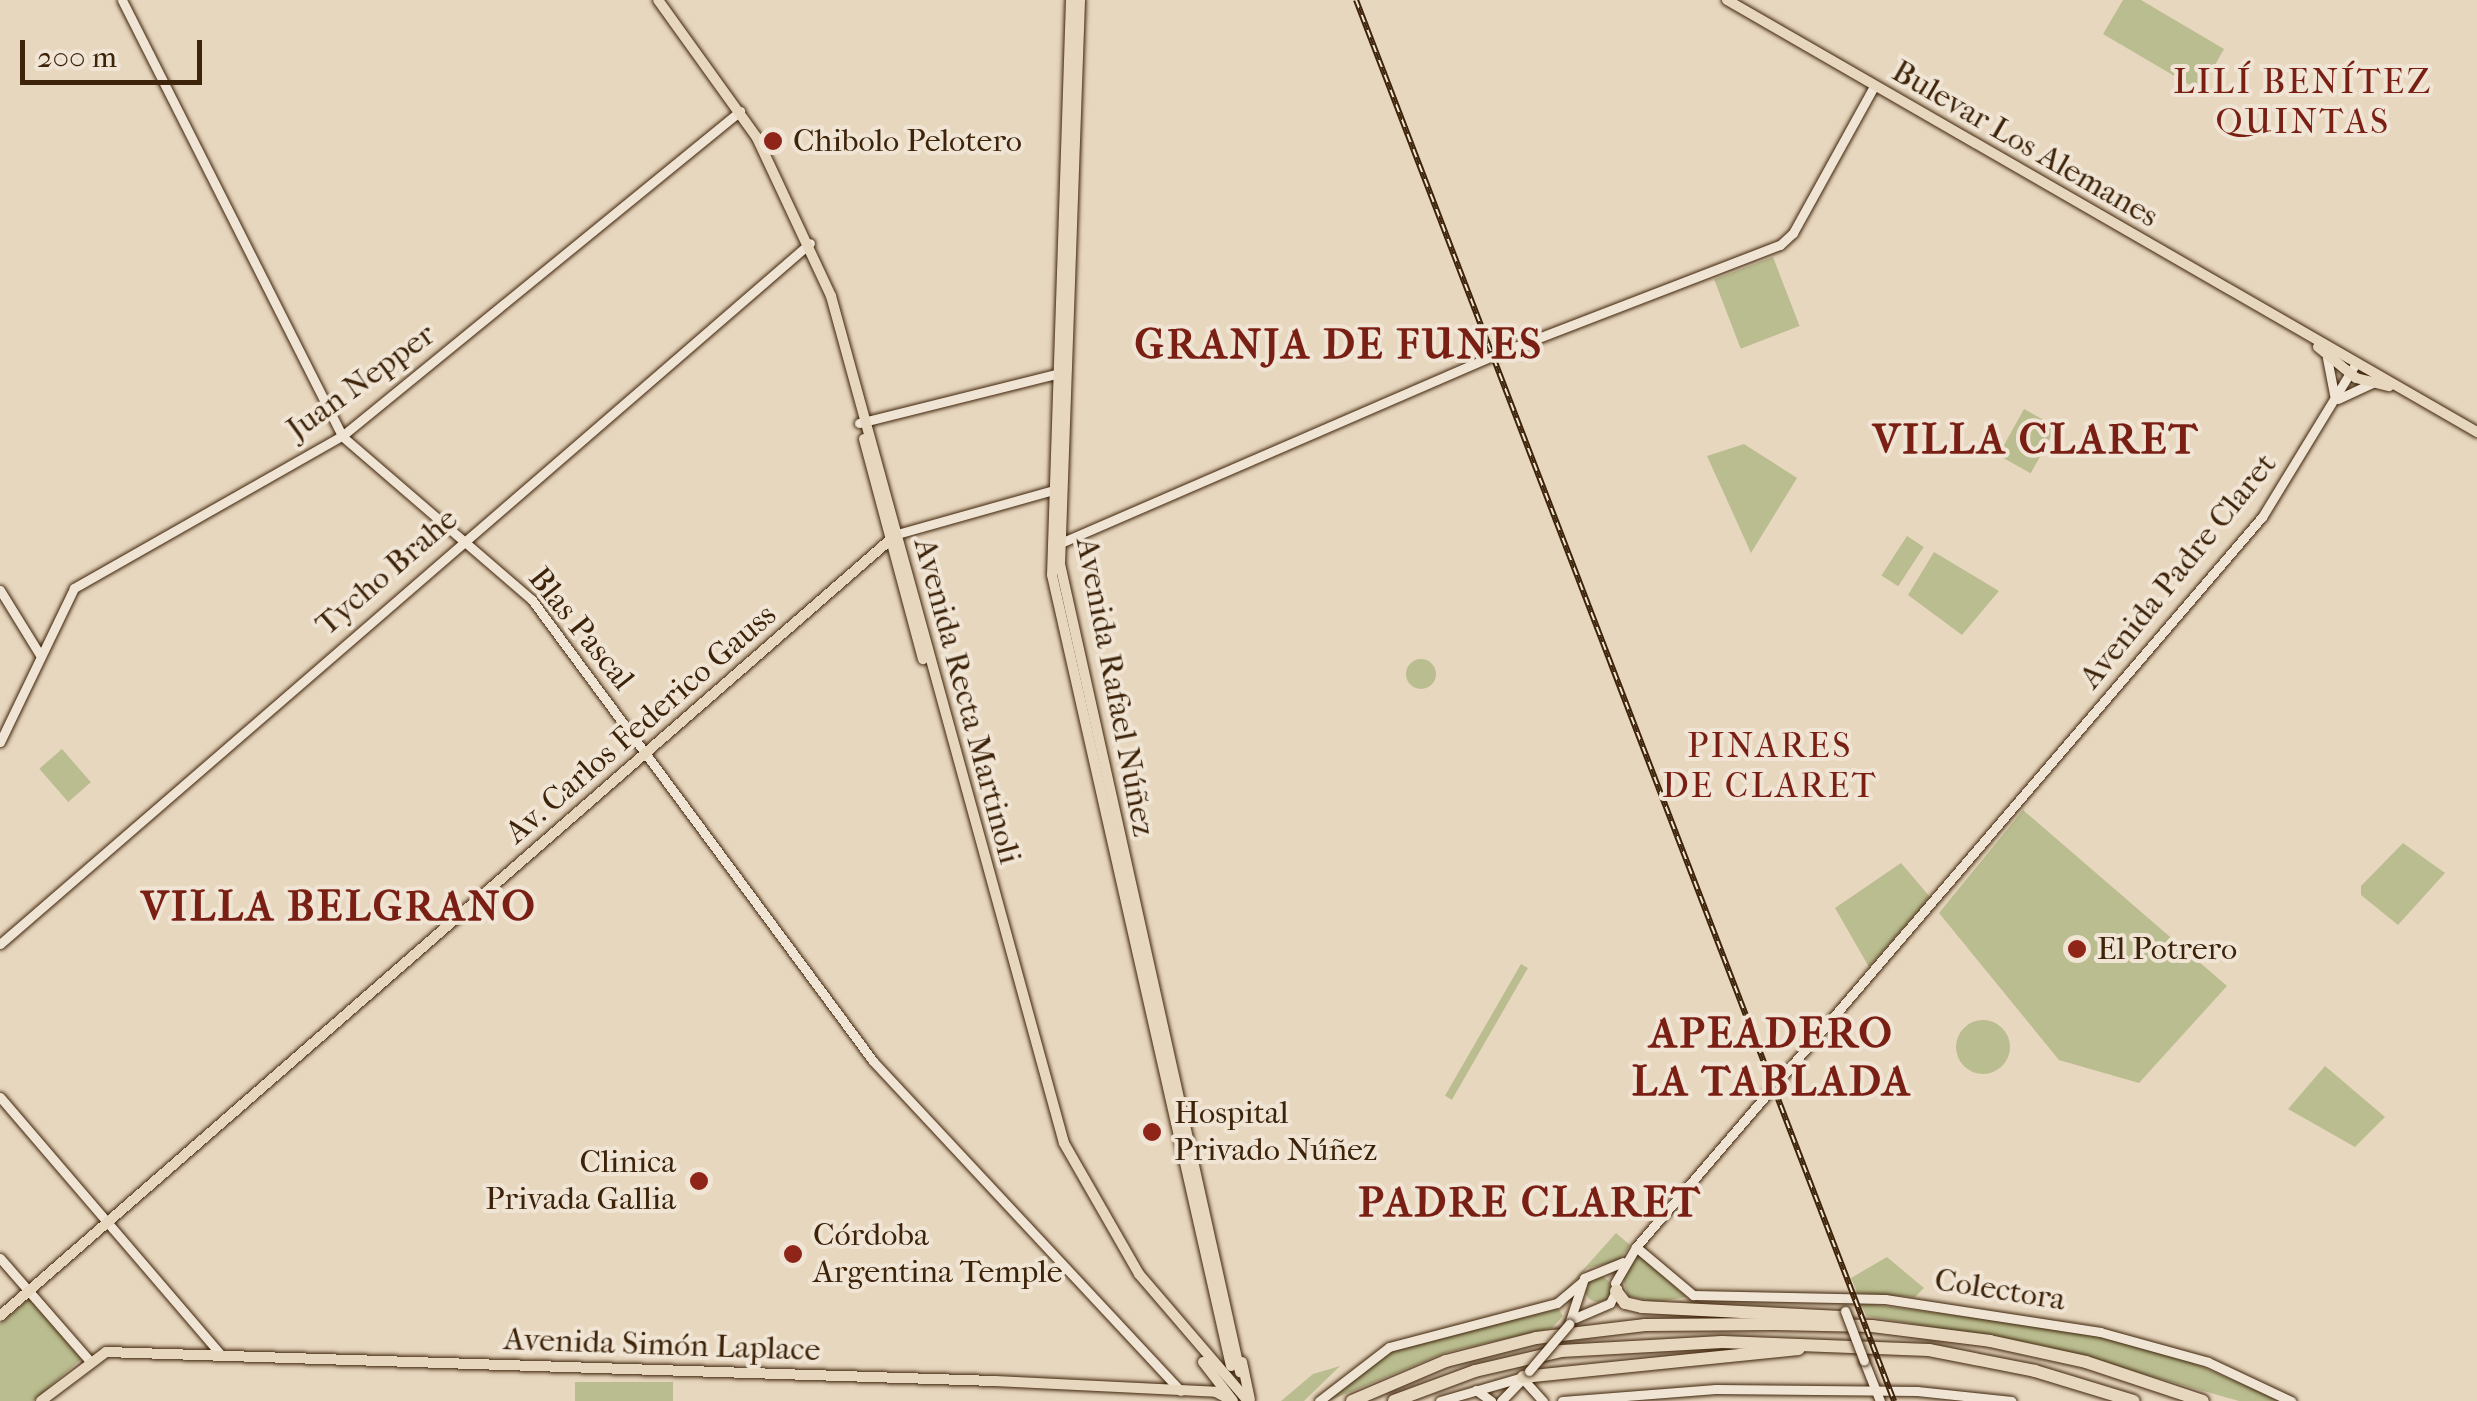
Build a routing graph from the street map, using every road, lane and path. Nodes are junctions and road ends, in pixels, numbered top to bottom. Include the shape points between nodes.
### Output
1 (122, 0) edge
2 (650, 0) edge
3 (658, 0) edge
4 (1726, 0) edge
5 (1077, 3) edge
6 (1874, 86) junction
7 (739, 114) junction
8 (807, 244) junction
9 (2300, 330) junction
10 (2323, 351) junction
11 (2356, 363) junction
12 (1056, 374) junction
13 (2349, 374) junction
14 (2381, 383) junction
15 (1064, 389) junction
16 (2408, 393) junction
17 (2327, 413) junction
18 (863, 422) junction
19 (2477, 432) edge
20 (342, 436) junction
21 (1060, 481) junction
22 (1050, 491) junction
23 (894, 537) junction
24 (462, 540) junction
25 (1058, 544) junction
26 (1050, 553) junction
27 (0, 590) edge
28 (40, 655) junction
29 (0, 742) edge
30 (646, 752) junction
31 (0, 944) edge
32 (1000, 951) junction
33 (1134, 951) junction
34 (1018, 989) junction
35 (1155, 1003) junction
36 (1159, 1018) junction
37 (1151, 1029) junction
38 (0, 1097) edge
39 (1196, 1209) junction
40 (108, 1222) junction
41 (1636, 1247) junction
42 (0, 1258) edge
43 (1626, 1260) junction
44 (1602, 1271) junction
45 (1582, 1282) junction
46 (1616, 1287) junction
47 (28, 1291) junction
48 (1581, 1294) junction
49 (1840, 1298) junction
50 (1598, 1307) junction
51 (0, 1316) edge
52 (1571, 1322) junction
53 (1922, 1332) junction
54 (1929, 1350) junction
55 (222, 1356) junction
56 (1205, 1356) junction
57 (89, 1360) junction
58 (1235, 1369) tunnel mouth
59 (1532, 1373) junction
60 (1473, 1390) junction
61 (1875, 1390) junction
62 (1182, 1391) junction
63 (2200, 1399) edge
64 (42, 1401) edge
65 (1232, 1401) edge
66 (1249, 1401) edge
67 (1319, 1401) edge
68 (1352, 1401) edge
69 (1394, 1401) edge
70 (1440, 1401) edge
71 (1491, 1401) edge
72 (1501, 1401) edge
73 (1543, 1401) edge
74 (1562, 1401) edge
75 (1880, 1401) edge
76 (2010, 1401) edge
77 (2134, 1401) edge
78 (2291, 1401) edge

1 - 20 main road, Blas Pascal
2 - 7 main road, Avenida Recta Martinoli
3 - 7 main road, Avenida Recta Martinoli
4 - 6 main road, Bulevar Los Alemanes
5 - 12 main road, Avenida Rafael Núñez
5 - 15 main road, Avenida Rafael Núñez
6 - 9 main road, Bulevar Los Alemanes
6 - 25 main road via 1780,246 1493,356
7 - 8 main road, Avenida Recta Martinoli
7 - 20 main road, Juan Nepper
8 - 18 main road, Avenida Recta Martinoli
8 - 24 main road, Tycho Brahe
9 - 10 main road, Bulevar Los Alemanes
9 - 11 main road, Bulevar Los Alemanes
10 - 13 main road, Bulevar Los Alemanes
10 - 17 main road via 2336,382
11 - 13 main road, Avenida Padre Claret
11 - 16 main road, Bulevar Los Alemanes
12 - 15 main road
12 - 18 main road
12 - 22 main road, Avenida Rafael Núñez
13 - 14 main road, Bulevar Los Alemanes
13 - 17 main road, Avenida Padre Claret
14 - 16 main road, Bulevar Los Alemanes
14 - 17 main road via 2350,389
15 - 21 main road, Avenida Rafael Núñez
16 - 19 main road, Bulevar Los Alemanes
17 - 41 main road, Avenida Padre Claret via 2270,508
18 - 23 main road, Avenida Recta Martinoli
18 - 23 main road, Avenida Recta Martinoli
20 - 24 main road, Blas Pascal
20 - 28 main road, Juan Nepper via 74,588
21 - 22 main road
21 - 25 main road, Avenida Rafael Núñez
22 - 23 main road
22 - 26 main road, Avenida Rafael Núñez
23 - 30 main road, Av. Carlos Federico Gauss
23 - 32 main road, Avenida Recta Martinoli
23 - 34 main road, Avenida Recta Martinoli
24 - 30 main road, Blas Pascal via 532,600
24 - 31 main road, Tycho Brahe
25 - 26 main road
25 - 35 main road, Avenida Rafael Núñez
26 - 33 main road, Avenida Rafael Núñez via 1060,626
27 - 28 main road
28 - 29 main road, Juan Nepper
30 - 40 main road, Av. Carlos Federico Gauss
30 - 62 main road, Blas Pascal via 880,1069
32 - 34 main road
32 - 65 main road, Avenida Recta Martinoli via 1040,1094 1076,1184 1134,1278
33 - 35 main road
33 - 37 main road, Avenida Rafael Núñez
34 - 56 main road, Avenida Recta Martinoli via 1055,1121 1082,1181 1139,1274
35 - 36 main road, Avenida Rafael Núñez
36 - 37 main road
36 - 39 main road, Avenida Rafael Núñez
37 - 39 main road, Avenida Rafael Núñez
38 - 40 main road
39 - 56 main road via 1220,1349 1213,1358
39 - 58 main road, Avenida Rafael Núñez
39 - 66 main road via 1216,1249
40 - 47 main road, Av. Carlos Federico Gauss
40 - 55 main road
41 - 43 main road
41 - 49 main road, Colectora via 1688,1292
42 - 47 main road
43 - 44 main road
43 - 46 main road
44 - 45 main road
44 - 46 main road
45 - 48 main road
45 - 67 main road via 1557,1304 1389,1347
46 - 50 main road
46 - 53 highway via 1636,1306 1778,1311 1886,1321
47 - 51 main road, Av. Carlos Federico Gauss
47 - 57 main road
48 - 50 main road
48 - 52 main road
49 - 61 main road, bridge
49 - 78 main road, Colectora via 1914,1302 2114,1334 2208,1362
50 - 52 main road
52 - 59 main road, bridge
53 - 63 highway via 2065,1356
53 - 68 highway via 1785,1324 1579,1330 1464,1356
54 - 59 highway via 1805,1349
54 - 69 highway via 1831,1342 1593,1347 1486,1368
54 - 77 highway via 2036,1371
55 - 57 main road, Avenida Simón Laplace via 106,1352
55 - 62 main road, Avenida Simón Laplace
56 - 66 main road, Avenida Recta Martinoli
57 - 64 main road
59 - 60 main road
59 - 72 main road
59 - 73 main road
60 - 70 main road
60 - 71 main road
61 - 74 main road via 1654,1390
61 - 75 main road
61 - 76 main road
62 - 65 main road, Avenida Simón Laplace via 1218,1392

